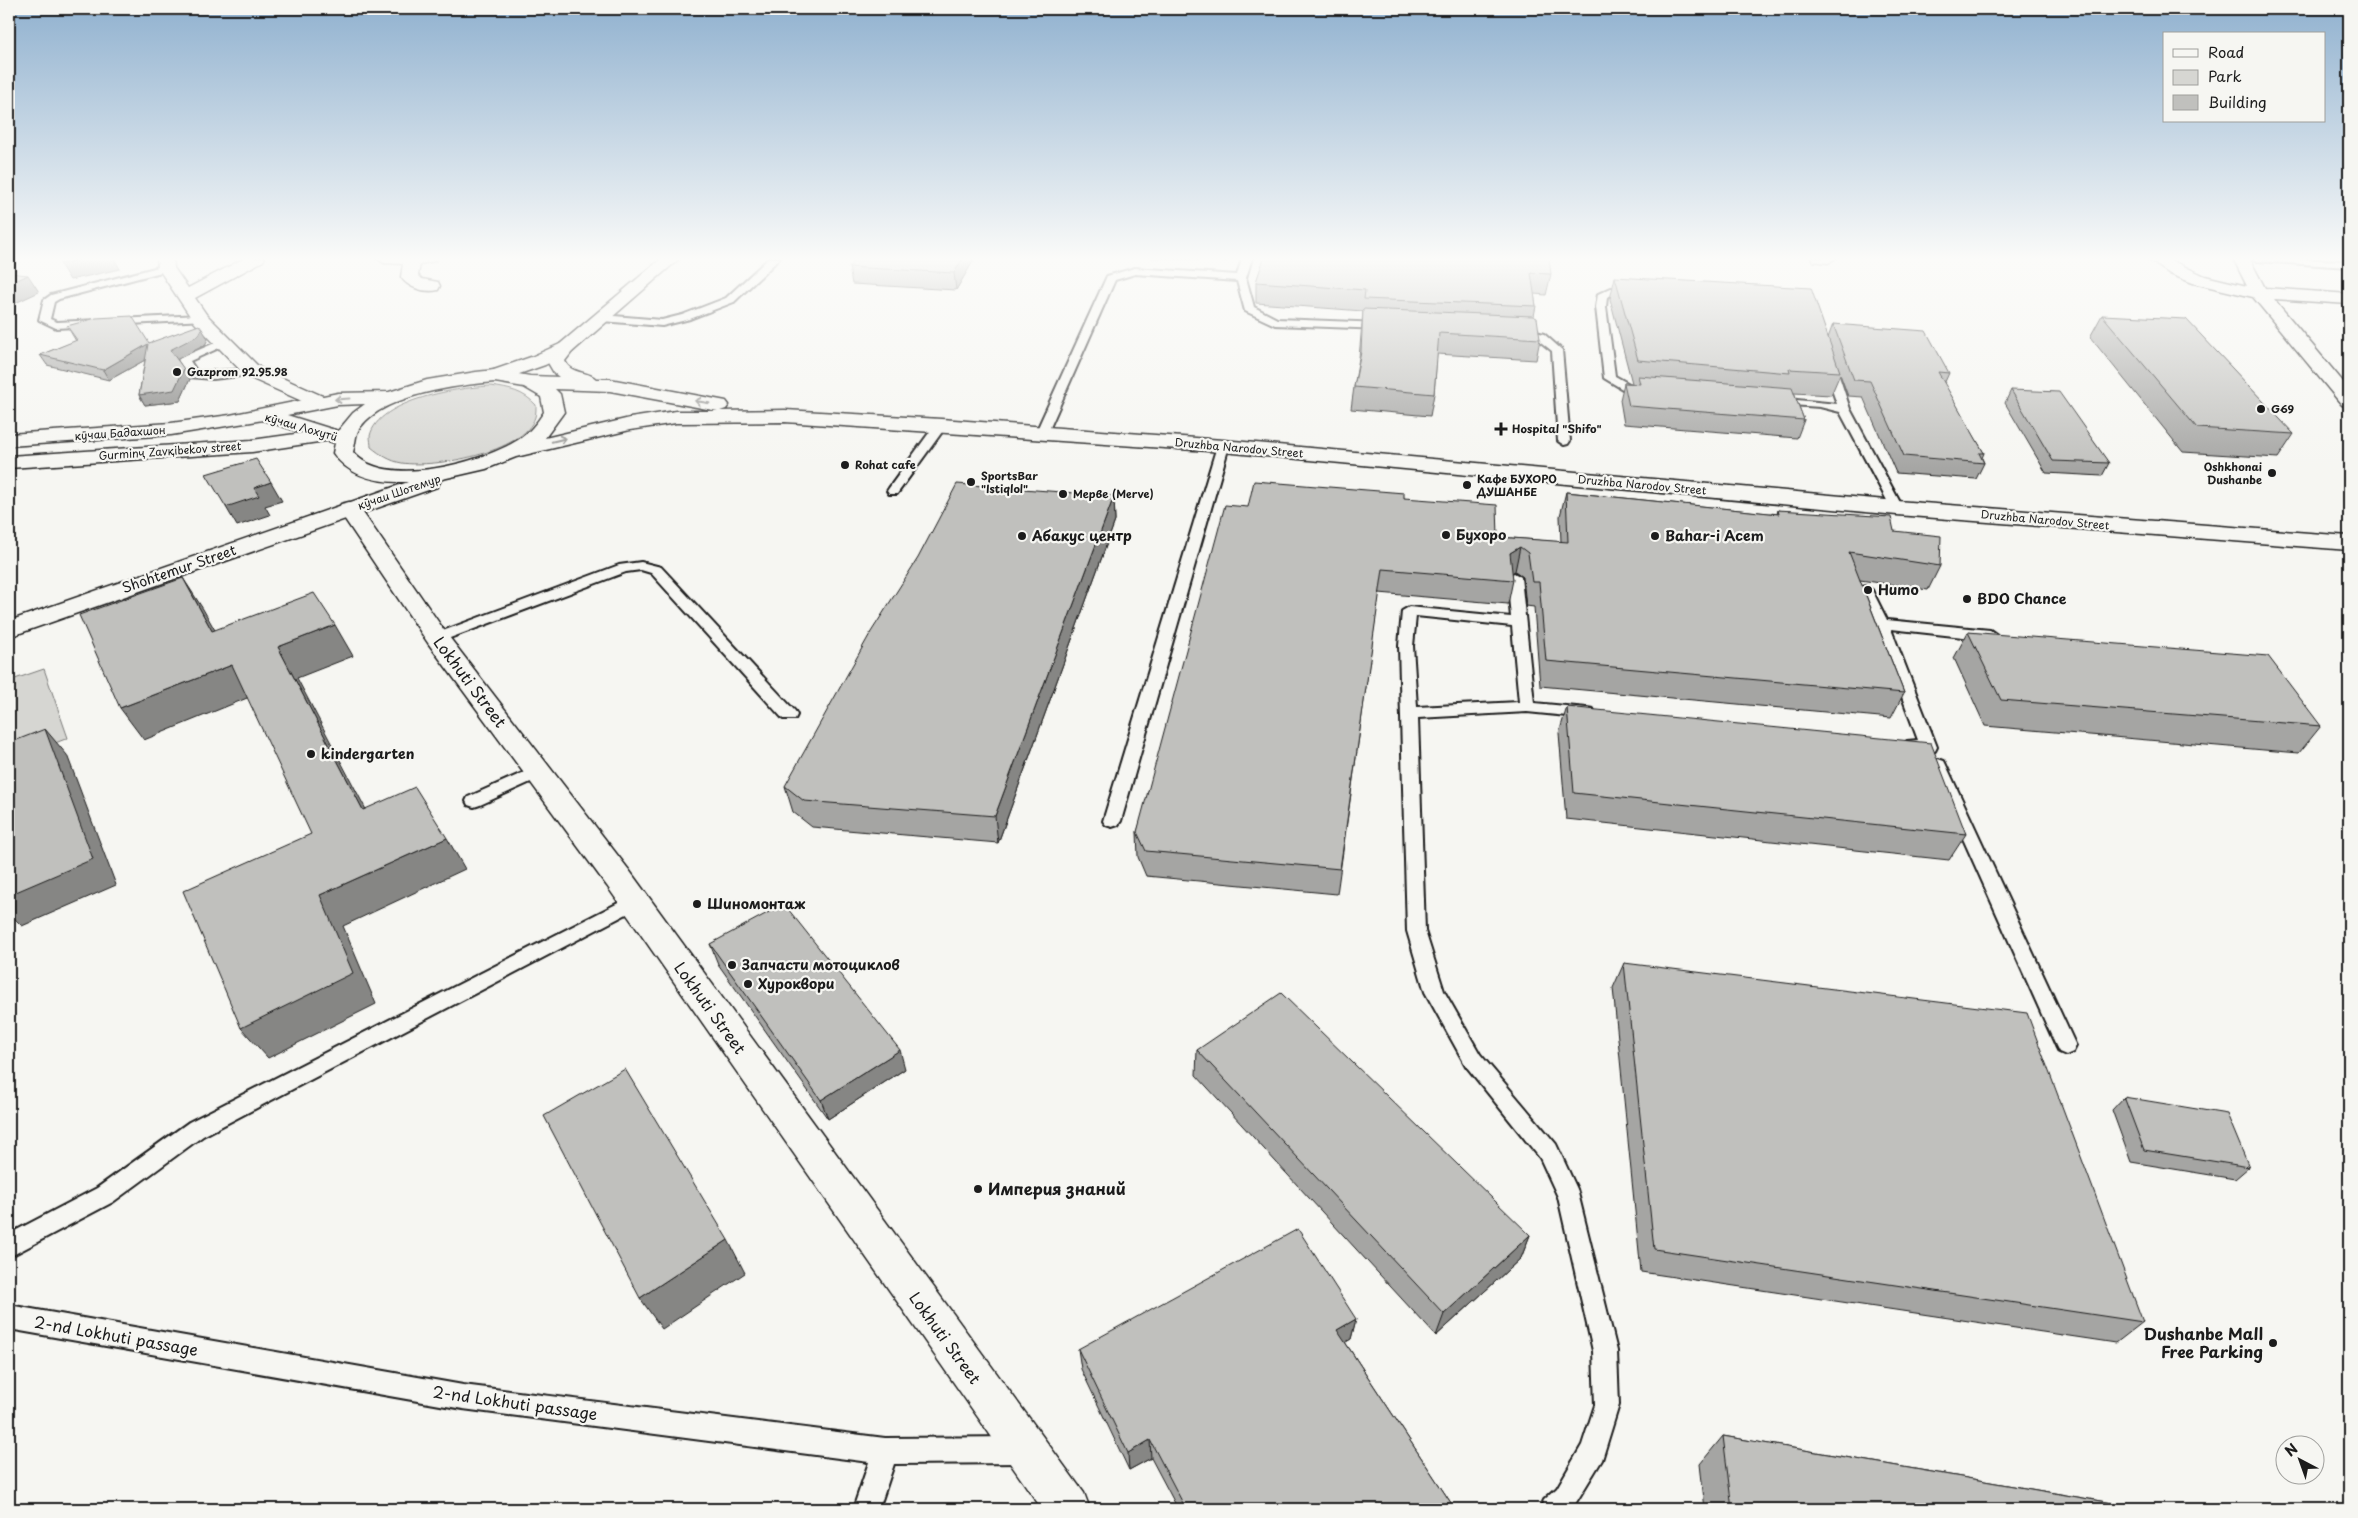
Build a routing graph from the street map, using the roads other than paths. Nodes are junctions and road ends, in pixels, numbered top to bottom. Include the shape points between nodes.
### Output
1 (211, 329) edge
2 (589, 329) edge
3 (1088, 329) edge
4 (1604, 329) edge
5 (2289, 329) edge
6 (1511, 331) edge
7 (224, 342) junction
8 (566, 348) junction
9 (1826, 354) edge
10 (253, 372) junction
11 (495, 376) junction
12 (530, 382) junction
13 (610, 385) junction
14 (1655, 391) edge
15 (391, 398) junction
16 (1762, 400) edge
17 (2349, 401) edge
18 (320, 402) junction
19 (1844, 409) junction
20 (262, 414) junction
21 (785, 416) junction
22 (230, 421) joint
23 (941, 425) junction
24 (1042, 432) junction
25 (337, 437) junction
26 (9, 440) edge
27 (1564, 441) dead end
28 (1223, 446) junction
29 (512, 452) junction
30 (9, 462) edge
31 (463, 469) junction
32 (351, 487) junction
33 (893, 491) dead end
34 (1897, 508) junction
35 (2349, 543) edge
36 (1514, 576) edge
37 (1865, 590) edge
38 (1519, 622) junction
39 (1882, 624) junction
40 (9, 629) edge
41 (2000, 636) edge
42 (437, 638) junction
43 (1528, 707) junction
44 (1410, 712) junction
45 (789, 715) dead end
46 (1606, 715) edge
47 (1900, 744) edge
48 (1929, 747) junction
49 (538, 772) junction
50 (474, 801) dead end
51 (1112, 821) dead end
52 (634, 902) junction
53 (2066, 1046) dead end
54 (196, 1129) joint
55 (9, 1246) edge
56 (9, 1317) edge
57 (1026, 1450) junction
58 (885, 1451) junction
59 (866, 1509) edge
60 (1068, 1509) edge
61 (1553, 1509) edge

1 - 7 main road
2 - 8 main road
3 - 24 lane
4 - 14 lane via 1610,378 1628,388
5 - 17 main road
6 - 27 lane via 1531,332 1546,339 1556,350
7 - 10 main road
7 - 10 lane via 184,360 193,375
8 - 11 main road
8 - 13 main road via 556,361 557,368 568,376
9 - 19 lane
10 - 18 main road
11 - 12 main road
11 - 15 main road via 442,381
12 - 13 main road
12 - 29 main road via 550,394 554,412 541,432
21 -> 13 main road
15 -> 18 main road
15 - 25 main road via 359,417
16 - 19 lane
18 - 20 main road
19 - 34 lane
20 - 22 main road, кӯчаи Лохутӣ
20 - 25 main road, кӯчаи Лохутӣ
21 - 23 main road, Druzhba Narodov Street
29 -> 21 main road via 630,424 676,417
22 - 26 main road, кӯчаи Бадахшон via 128,434
23 - 24 main road, Druzhba Narodov Street
23 - 33 lane
24 - 28 main road, Druzhba Narodov Street
25 - 30 main road, Gurminҷ Zavқibekov street via 252,446
25 - 32 main road, Lokhuti Street
28 - 34 main road, Druzhba Narodov Street
28 - 51 lane
29 - 31 main road
31 - 32 main road, кӯчаи Шотемур
31 - 32 main road via 430,475 373,473
32 - 40 main road, Shohtemur Street
32 - 42 main road, Lokhuti Street
34 - 35 main road, Druzhba Narodov Street
36 - 38 lane
37 - 39 lane
38 - 43 lane
38 - 44 lane via 1409,611 1406,646
39 - 41 lane
39 - 48 lane
42 - 45 lane via 624,568 641,566 656,570
42 - 49 main road, Lokhuti Street
43 - 44 lane
43 - 46 lane
44 - 61 lane via 1416,931 1435,992 1468,1052 1548,1151 1569,1196 1605,1351 1607,1405 1596,1442 1566,1498
47 - 48 lane
48 - 53 lane
49 - 50 lane
49 - 52 main road, Lokhuti Street
52 - 54 lane
52 - 57 main road, Lokhuti Street
54 - 55 lane via 105,1195
56 - 58 lane, 2-nd Lokhuti passage via 463,1397
57 - 58 lane, 2-nd Lokhuti passage
57 - 60 main road, Lokhuti Street
58 - 59 lane

